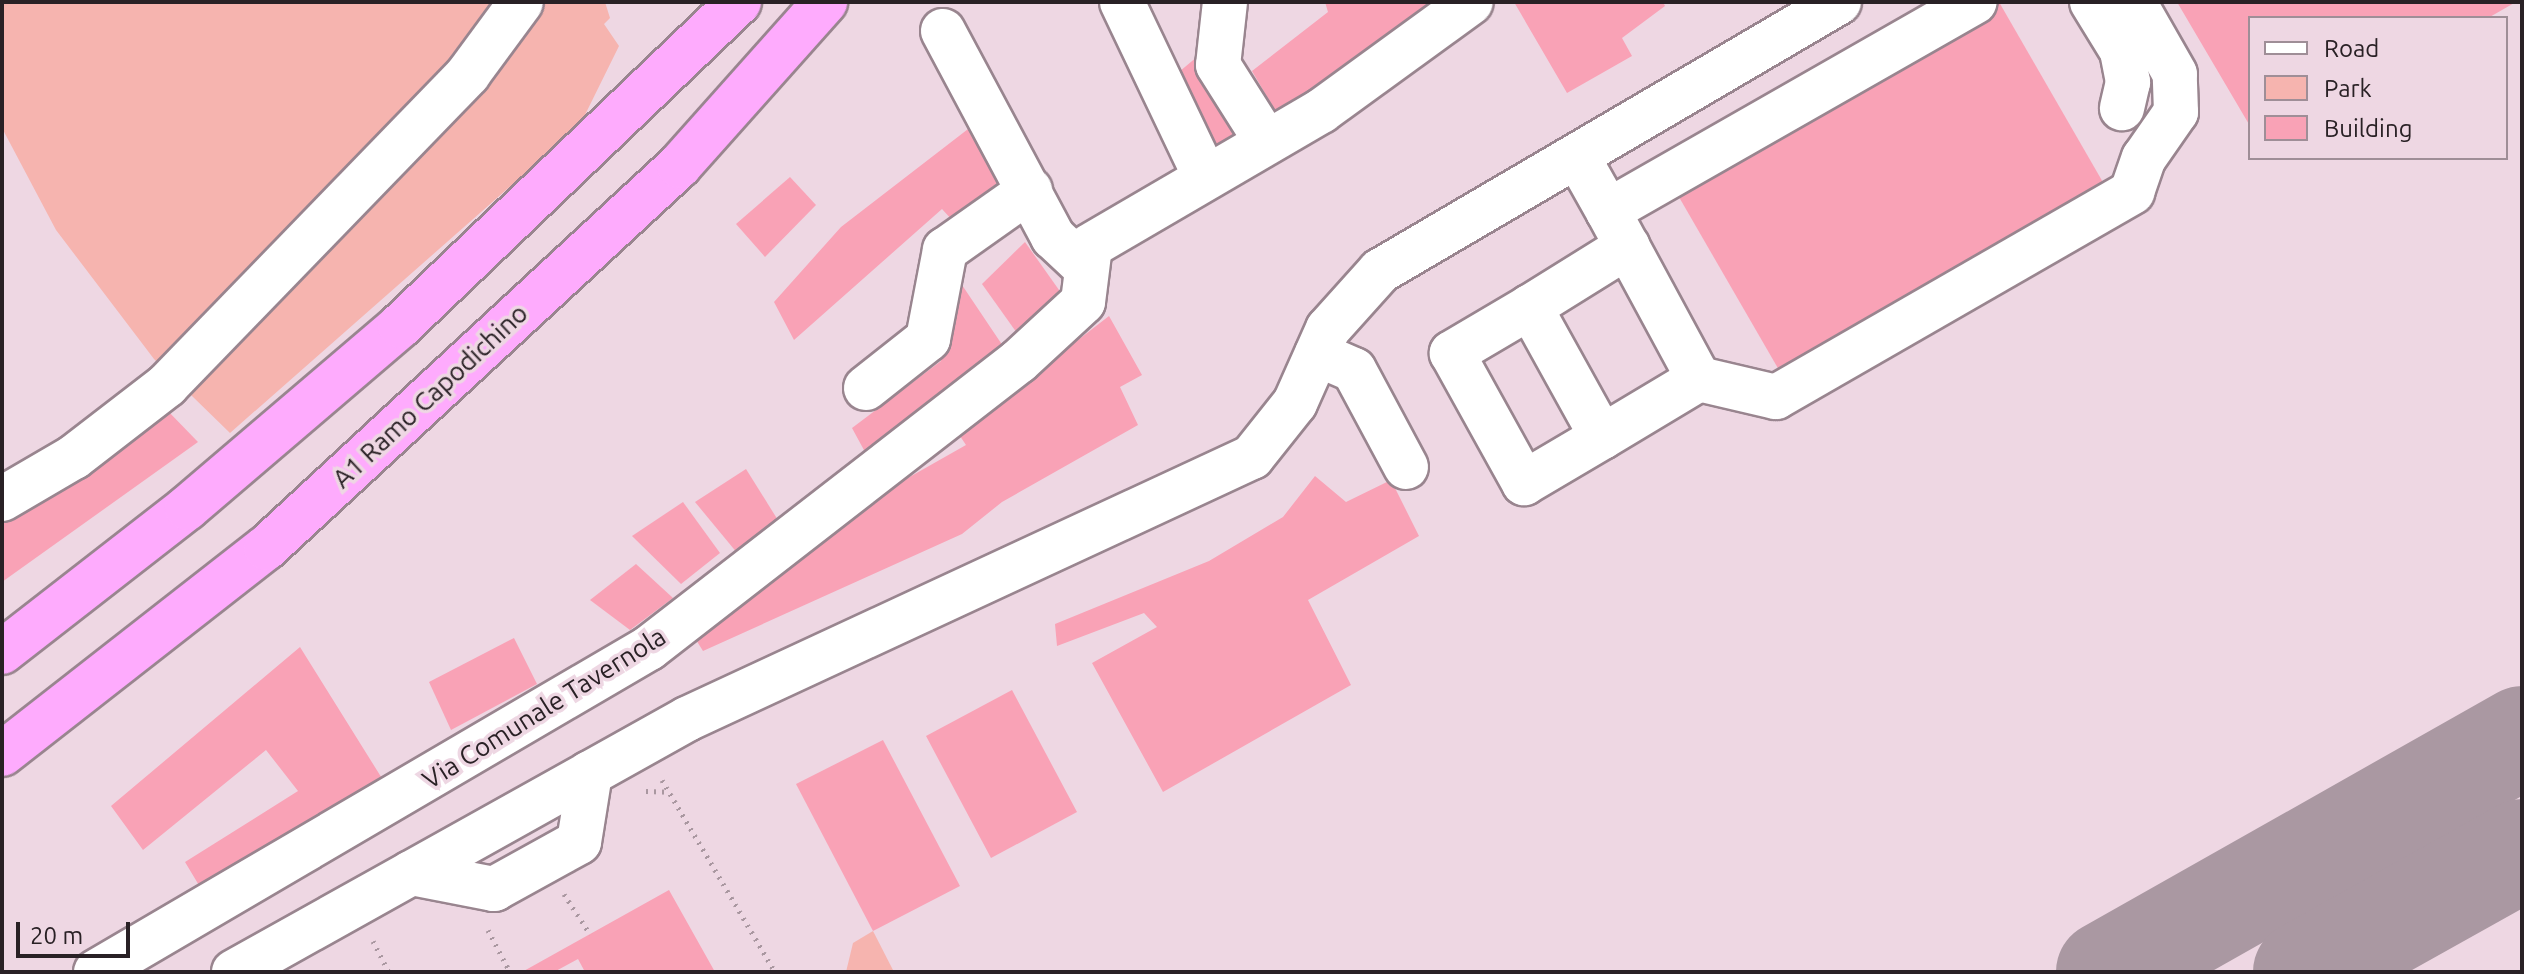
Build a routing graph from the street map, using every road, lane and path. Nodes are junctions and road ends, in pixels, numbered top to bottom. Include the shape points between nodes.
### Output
1 (521, 2) edge
2 (739, 2) edge
3 (825, 2) edge
4 (1122, 2) edge
5 (1225, 2) edge
6 (1471, 2) edge
7 (1839, 2) edge
8 (1975, 2) edge
9 (2092, 2) edge
10 (2134, 2) edge
11 (943, 31) dead end
12 (2122, 108) dead end
13 (1266, 141) junction
14 (1577, 156) junction
15 (1205, 176) junction
16 (1030, 190) junction
17 (1618, 228) junction
18 (1086, 268) junction
19 (1530, 307) junction
20 (1317, 354) junction
21 (1699, 379) junction
22 (866, 388) dead end
23 (1602, 437) junction
24 (1406, 467) dead end
25 (2, 499) edge
26 (2, 652) edge
27 (642, 744) junction
28 (2, 754) edge
29 (557, 883) dead end
30 (482, 919) dead end
31 (590, 934) dead end
32 (96, 972) edge
33 (234, 972) edge
34 (510, 972) edge
35 (775, 972) edge

1 - 25 street via 468,74 167,385 74,457
2 - 26 highway via 400,326 187,508
3 - 28 highway, A1 Ramo Capodichino via 679,166 266,548
4 - 15 street
5 - 13 street via 1218,65
6 - 13 street, Via Comunale Tavernola via 1356,89
7 - 14 street
8 - 17 street
9 - 12 street via 2122,51 2128,82
10 - 21 street via 2175,74 2176,112 2144,158 2132,192 1776,397
11 - 16 street
13 - 15 street, Via Comunale Tavernola
14 - 17 street
14 - 20 street via 1380,271 1328,329
15 - 18 street, Via Comunale Tavernola via 1090,246
16 - 18 street via 1053,237
16 - 22 street via 945,250 928,339
17 - 19 street
17 - 21 street
18 - 32 street, Via Comunale Tavernola via 1083,302 1019,361 649,648
19 - 23 street
19 - 23 street via 1452,353 1473,392 1524,483
20 - 24 street via 1354,370
20 - 27 street via 1295,403 1252,457
21 - 23 street
27 - 33 street
27 - 35 path
29 - 31 path
30 - 34 path

